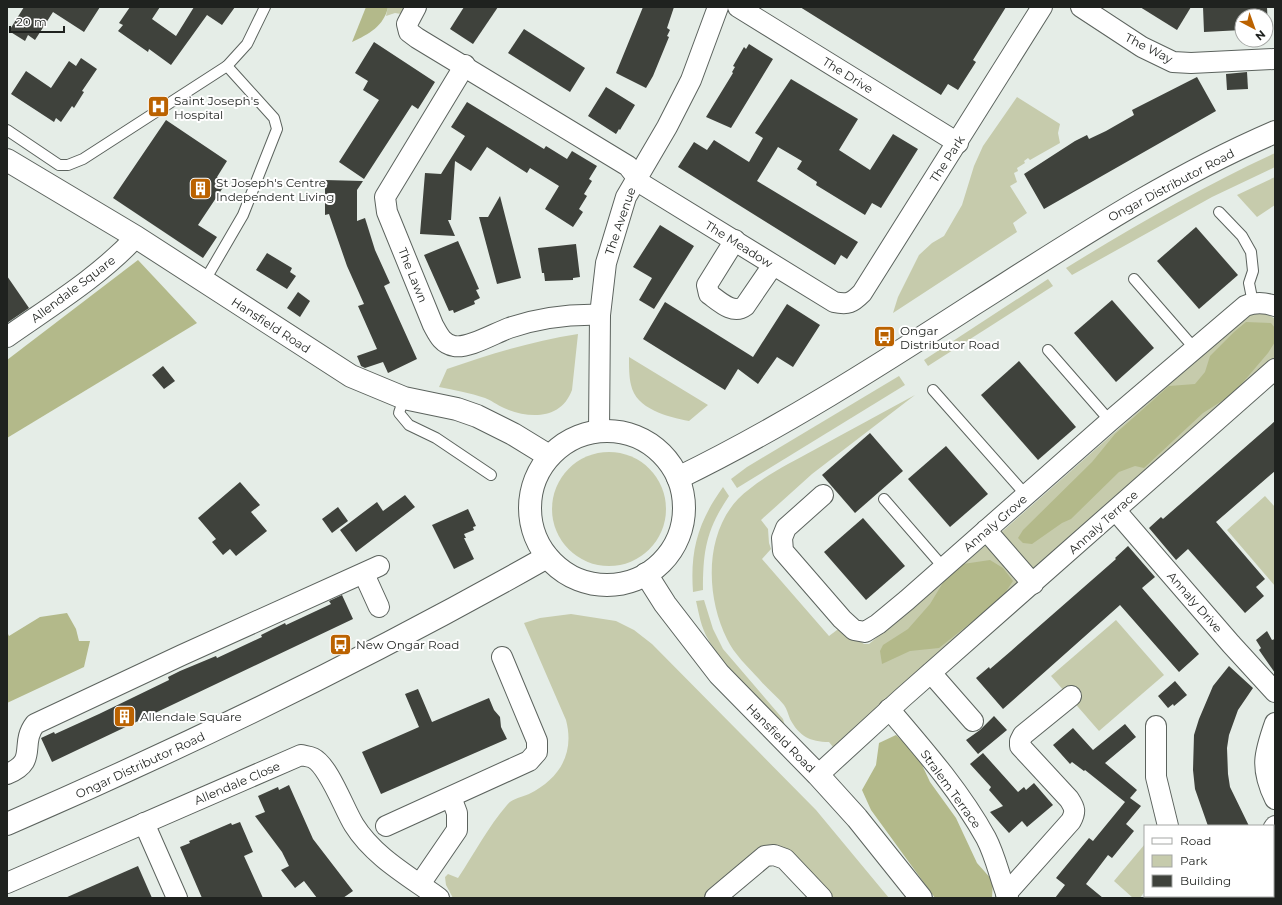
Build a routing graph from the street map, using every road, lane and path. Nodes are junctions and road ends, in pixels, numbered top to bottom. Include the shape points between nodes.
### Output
1 (265, 7) edge
2 (416, 7) edge
3 (718, 7) edge
4 (738, 7) edge
5 (1042, 7) edge
6 (1080, 7) edge
7 (1274, 59) dead end
8 (465, 65) junction
9 (227, 66) junction
10 (7, 130) edge
11 (1275, 132) edge
12 (958, 143) junction
13 (7, 160) edge
14 (636, 176) junction
15 (1219, 212) dead end
16 (136, 237) junction
17 (735, 240) junction
18 (773, 265) junction
19 (1134, 279) dead end
20 (204, 282) junction
21 (1253, 303) junction
22 (846, 305) joint
23 (1275, 306) edge
24 (600, 315) junction
25 (7, 337) edge
26 (1195, 349) junction
27 (1048, 350) dead end
28 (1275, 369) edge
29 (933, 390) dead end
30 (404, 398) junction
31 (1110, 421) junction
32 (598, 430) junction
33 (549, 456) junction
34 (491, 475) dead end
35 (678, 478) junction
36 (1026, 495) junction
37 (823, 496) dead end
38 (884, 499) dead end
39 (1116, 511) junction
40 (986, 530) junction
41 (547, 557) junction
42 (944, 568) junction
43 (646, 574) junction
44 (1033, 584) junction
45 (379, 607) dead end
46 (502, 657) dead end
47 (931, 673) junction
48 (1275, 692) edge
49 (1071, 696) dead end
50 (890, 709) junction
51 (973, 721) dead end
52 (1275, 723) edge
53 (1156, 726) dead end
54 (7, 774) edge
55 (818, 775) junction
56 (451, 797) junction
57 (1275, 799) edge
58 (144, 823) junction
59 (7, 824) edge
60 (1168, 825) edge
61 (386, 826) dead end
62 (7, 883) edge
63 (420, 884) junction
64 (1007, 896) edge
65 (176, 898) edge
66 (439, 898) edge
67 (715, 898) edge
68 (822, 898) edge
69 (921, 898) edge

1 - 9 lane via 247,44
2 - 8 street via 407,24 410,32
3 - 14 street, The Avenue via 691,80 667,126
4 - 12 street, The Drive
5 - 12 street, The Park
6 - 7 street, The Way via 1142,48 1172,62 1192,64
8 - 14 street via 628,166
8 - 24 street, The Lawn via 384,197 387,212 441,340 452,346 461,347 510,328 553,317 575,314
9 - 10 lane via 83,159 68,165 58,165
9 - 20 lane via 274,118 277,129 243,215
11 - 35 street, Ongar Distributor Road via 1128,207 830,394 751,441
12 - 22 street, The Park via 862,293
13 - 16 street, Hansfield Road
14 - 17 street, The Meadow via 642,184
14 - 24 street, The Avenue via 626,197 606,263
15 - 21 lane via 1242,236 1251,252 1253,271 1249,283
16 - 20 street, Hansfield Road
16 - 25 street, Allendale Square via 121,253
17 - 18 street, The Meadow
17 - 18 street via 707,285 709,294 715,298 734,310 740,310
18 - 22 street, The Meadow via 834,302
19 - 26 lane
20 - 30 street, Hansfield Road via 351,376
21 - 23 street
21 - 26 street, Annaly Grove via 1245,306
24 - 32 street, The Avenue
26 - 31 street, Annaly Grove
27 - 31 lane
28 - 39 street, Annaly Terrace
29 - 36 lane
30 - 33 street, Hansfield Road via 457,409 477,416
30 - 34 lane via 399,413 409,425 436,438
31 - 36 street, Annaly Grove
32 - 33 street via 573,438
32 - 35 street via 638,436 666,457
33 - 41 street via 537,475 530,496 529,510 537,542
35 - 43 street via 683,494 682,527 670,552
36 - 40 street, Annaly Grove
37 - 42 street, Annaly Grove via 786,528 782,538 783,551 854,630 865,632 878,624
38 - 42 lane
39 - 44 street, Annaly Terrace
39 - 48 street, Annaly Drive
40 - 42 street, Annaly Grove
40 - 44 street
41 - 43 street via 568,575 598,584 624,583
41 - 59 street, Ongar Distributor Road via 472,600 175,750
43 - 55 street, Hansfield Road via 665,604 718,674
44 - 47 street, Annaly Terrace
45 - 54 street via 372,570 322,591 35,724 30,731 24,764
46 - 56 street via 537,741 536,752 529,761
47 - 50 street, Annaly Terrace
47 - 51 street
49 - 64 street via 1023,735 1020,746 1069,799 1075,813
50 - 55 street, Annaly Terrace
50 - 64 street, Stralem Terrace via 936,765 987,839
52 - 57 street via 1264,752 1267,783
53 - 60 street via 1156,777
55 - 69 street, Hansfield Road via 857,818
56 - 61 street
56 - 63 street via 457,813 457,830
58 - 62 street, Allendale Close
58 - 63 street, Allendale Close via 301,755 313,758 322,766 354,825 367,842 402,873
58 - 65 street
63 - 66 street
67 - 68 street via 765,856 774,855 786,859

